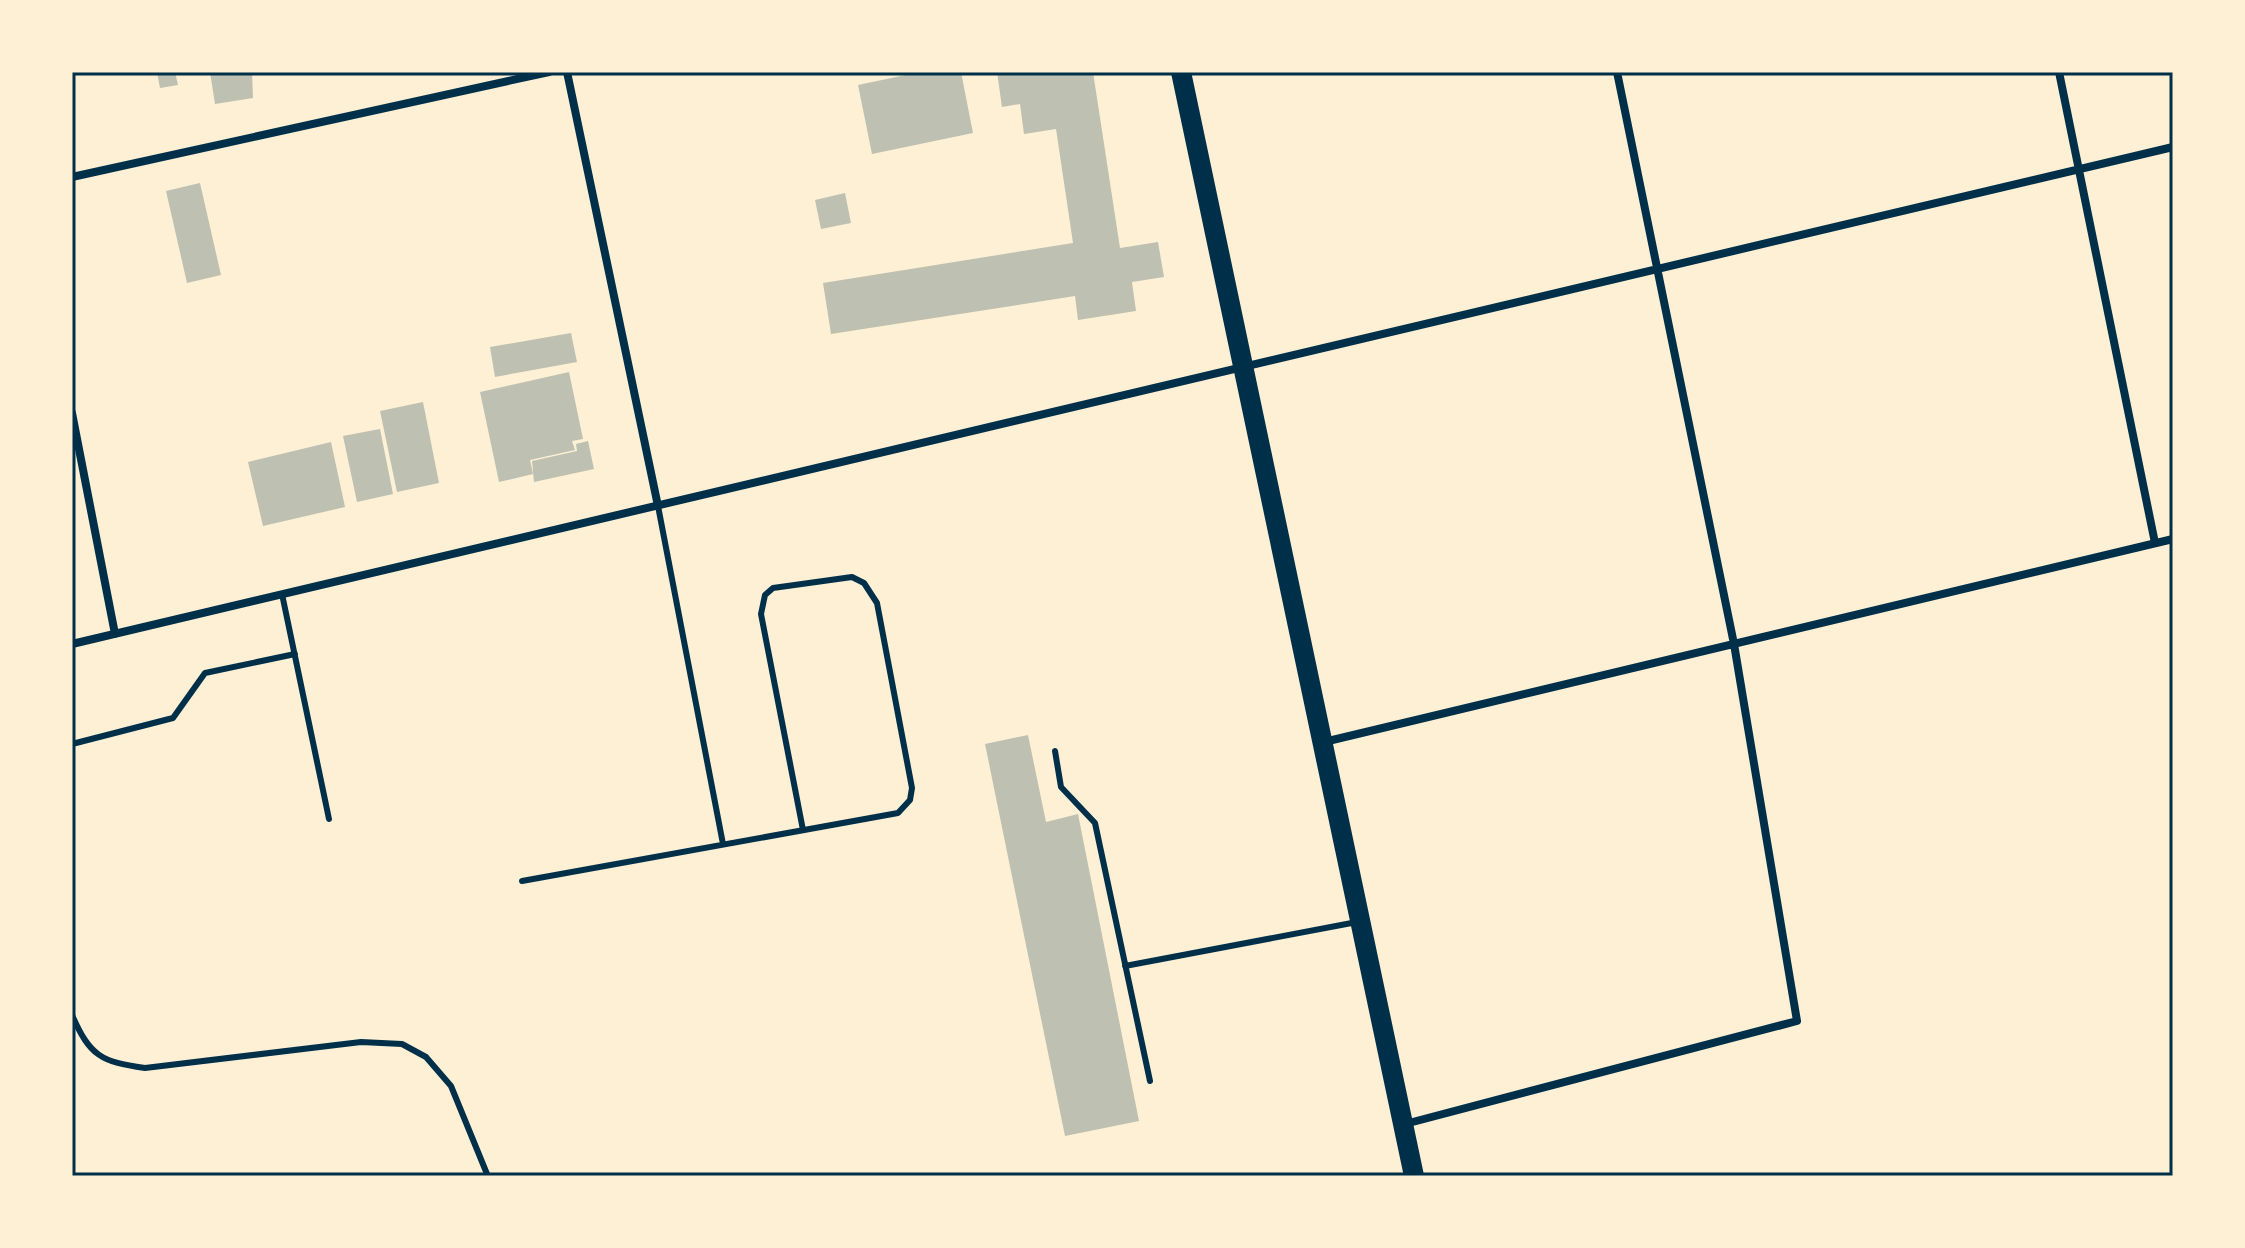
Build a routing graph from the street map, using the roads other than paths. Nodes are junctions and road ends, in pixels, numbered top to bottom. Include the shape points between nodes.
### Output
1 (549, 72) edge
2 (567, 72) edge
3 (1181, 72) edge
4 (1617, 72) edge
5 (2059, 72) edge
6 (2173, 147) edge
7 (2079, 169) junction
8 (72, 177) edge
9 (1658, 268) junction
10 (1244, 367) junction
11 (72, 413) edge
12 (658, 506) junction
13 (2173, 539) edge
14 (2155, 543) junction
15 (282, 594) junction
16 (115, 634) junction
17 (72, 644) edge
18 (1734, 644) junction
19 (295, 654) junction
20 (1323, 742) junction
21 (72, 744) edge
22 (1055, 751) dead end
23 (329, 819) dead end
24 (803, 830) junction
25 (723, 844) junction
26 (522, 881) dead end
27 (1361, 922) junction
28 (1125, 966) junction
29 (72, 1015) edge
30 (1150, 1081) dead end
31 (1404, 1124) junction
32 (487, 1174) dead end
33 (1414, 1176) edge

1 - 8 street
2 - 12 street
3 - 10 main road
4 - 9 street
5 - 7 street
6 - 7 street
7 - 9 street
7 - 14 street
9 - 10 street
9 - 18 street
10 - 12 street
10 - 20 main road
11 - 16 street
12 - 15 street
12 - 25 lane
13 - 14 street
14 - 18 street
15 - 16 street
15 - 19 lane
16 - 17 street
18 - 20 street
18 - 31 street via 1797,1021
19 - 21 lane via 205,673 173,718
19 - 23 lane
20 - 27 main road
22 - 28 lane via 1061,787 1095,823
24 - 24 lane via 898,813 910,800 877,603 864,583 852,577 773,588 762,603
24 - 25 lane
25 - 26 lane
27 - 28 lane
27 - 31 main road
28 - 30 lane
29 - 32 lane via 98,1057 145,1068 361,1042 402,1044 426,1057 451,1086
31 - 33 main road

